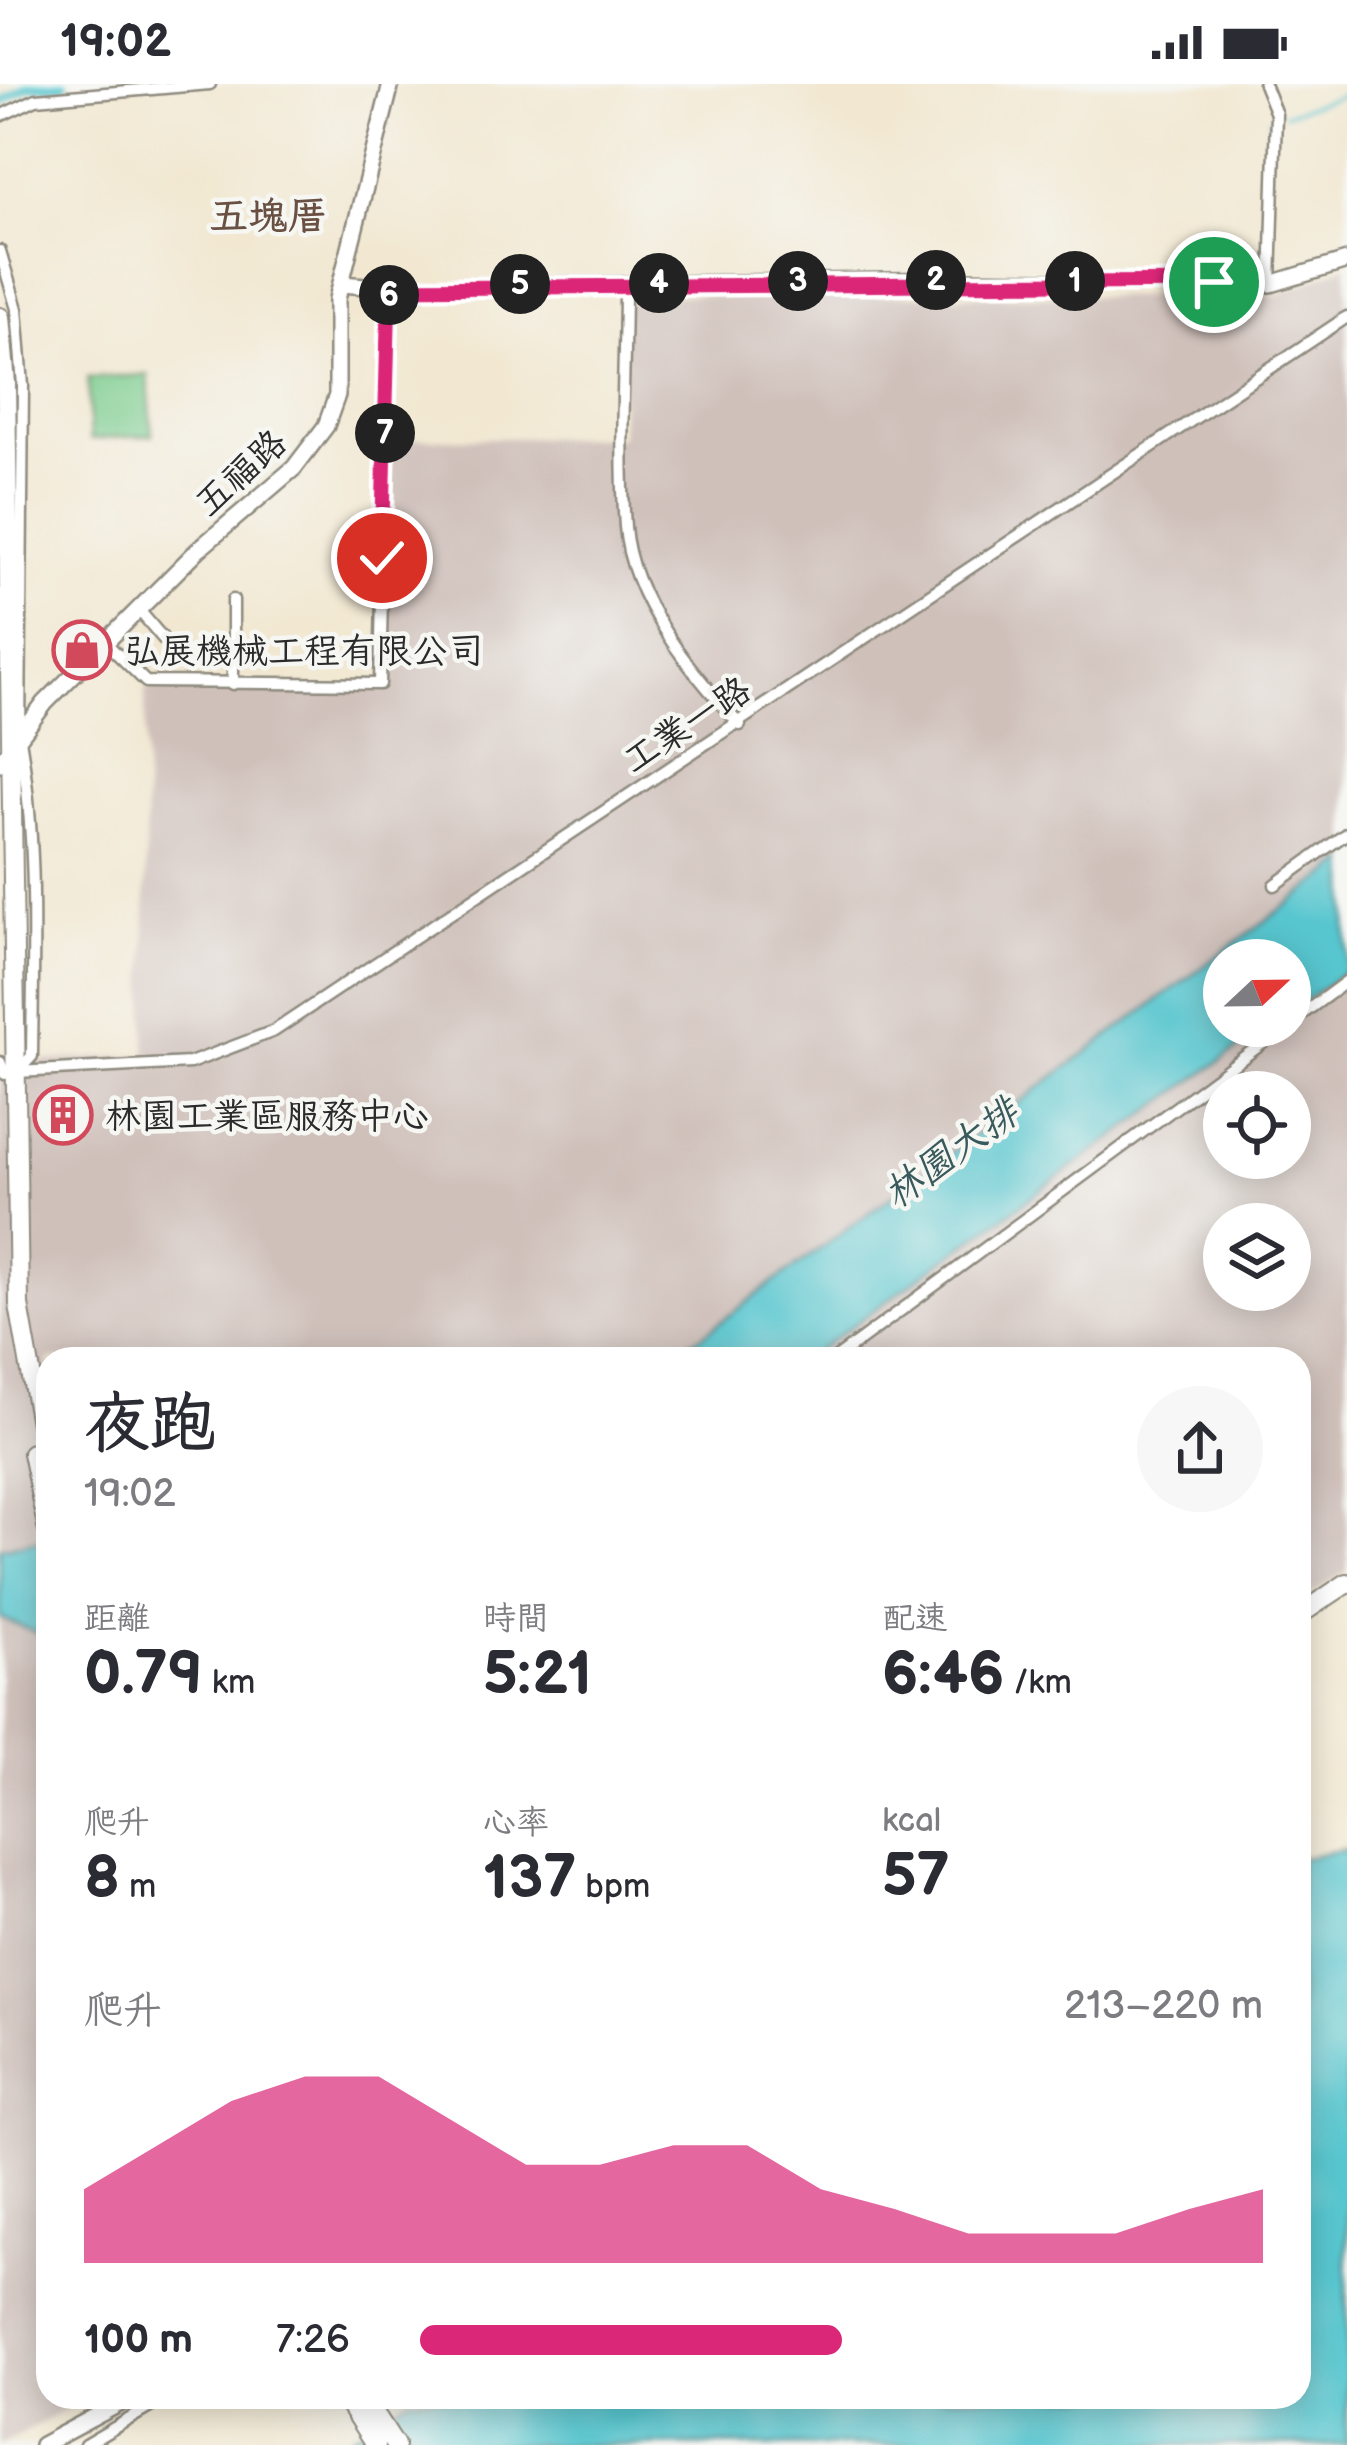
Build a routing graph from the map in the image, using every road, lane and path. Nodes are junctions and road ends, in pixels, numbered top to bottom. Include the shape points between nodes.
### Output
1 (210, 84) edge
2 (391, 84) edge
3 (1264, 84) edge
4 (0, 116) edge
5 (0, 251) edge
6 (1347, 261) edge
7 (342, 284) junction
8 (625, 284) junction
9 (1271, 284) junction
10 (389, 288) junction
11 (0, 316) edge
12 (1347, 317) edge
13 (233, 600) dead end
14 (138, 609) junction
15 (105, 642) junction
16 (171, 648) dead end
17 (233, 684) junction
18 (740, 725) junction
19 (10, 751) edge
20 (0, 803) edge
21 (1347, 833) edge
22 (1275, 885) dead end
23 (1347, 981) edge
24 (1311, 1007) edge
25 (1257, 1047) edge
26 (8, 1069) edge
27 (852, 1347) edge
28 (36, 1401) edge
29 (36, 1464) edge
30 (1347, 1583) edge
31 (1311, 1607) edge
32 (110, 2409) edge
33 (146, 2409) edge
34 (352, 2409) edge
35 (372, 2409) edge
36 (42, 2445) edge
37 (85, 2445) edge
38 (375, 2445) edge
39 (395, 2445) edge

1 - 4 street via 36,99
2 - 7 street, 五福路
3 - 9 street via 1276,114
5 - 19 street via 16,309 22,386
6 - 9 street
7 - 10 street
7 - 14 street, 五福路 via 337,395 314,446
8 - 9 street
8 - 10 street
8 - 18 street via 625,529 653,612
10 - 17 street via 380,684
11 - 19 main road
12 - 18 street, 工業一路
13 - 17 street
14 - 15 street, 五福路
14 - 16 street
15 - 17 street via 146,682
15 - 19 street, 五福路
18 - 26 street, 工業一路 via 274,1031 190,1063
19 - 26 main road
20 - 26 main road
21 - 22 street
23 - 24 street
25 - 27 street
26 - 28 main road via 19,1305
26 - 29 main road via 8,1312
30 - 31 main road
32 - 36 street
33 - 37 street
34 - 38 main road
35 - 39 main road

